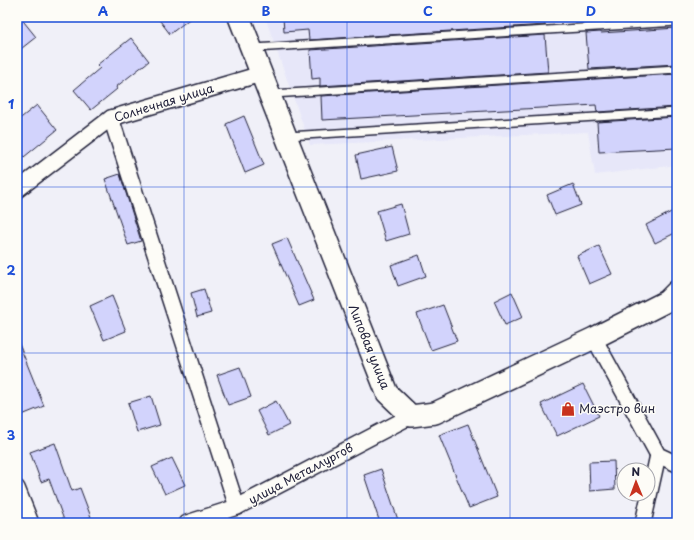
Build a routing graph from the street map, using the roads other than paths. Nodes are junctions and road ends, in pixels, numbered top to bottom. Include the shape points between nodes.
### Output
1 (239, 17) edge
2 (677, 22) edge
3 (252, 48) junction
4 (677, 69) edge
5 (262, 74) junction
6 (269, 94) junction
7 (677, 112) edge
8 (110, 118) junction
9 (286, 136) junction
10 (17, 190) edge
11 (677, 291) edge
12 (594, 338) junction
13 (411, 416) junction
14 (658, 455) junction
15 (677, 464) edge
16 (17, 488) edge
17 (237, 507) junction
18 (31, 523) edge
19 (187, 523) edge
20 (642, 523) edge

1 - 3 main road, Липовая улица
2 - 3 lane
3 - 5 main road, Липовая улица
4 - 6 lane
5 - 6 main road, Липовая улица
5 - 8 street, Солнечная улица
6 - 9 main road, Липовая улица
7 - 9 lane
8 - 10 street, Солнечная улица
8 - 17 street
9 - 13 main road, Липовая улица via 386,393
11 - 12 main road via 667,301
12 - 13 main road via 435,412
12 - 14 street
13 - 17 street, улица Металлургов
14 - 15 street
14 - 20 street
16 - 18 street
17 - 19 street, улица Металлургов

